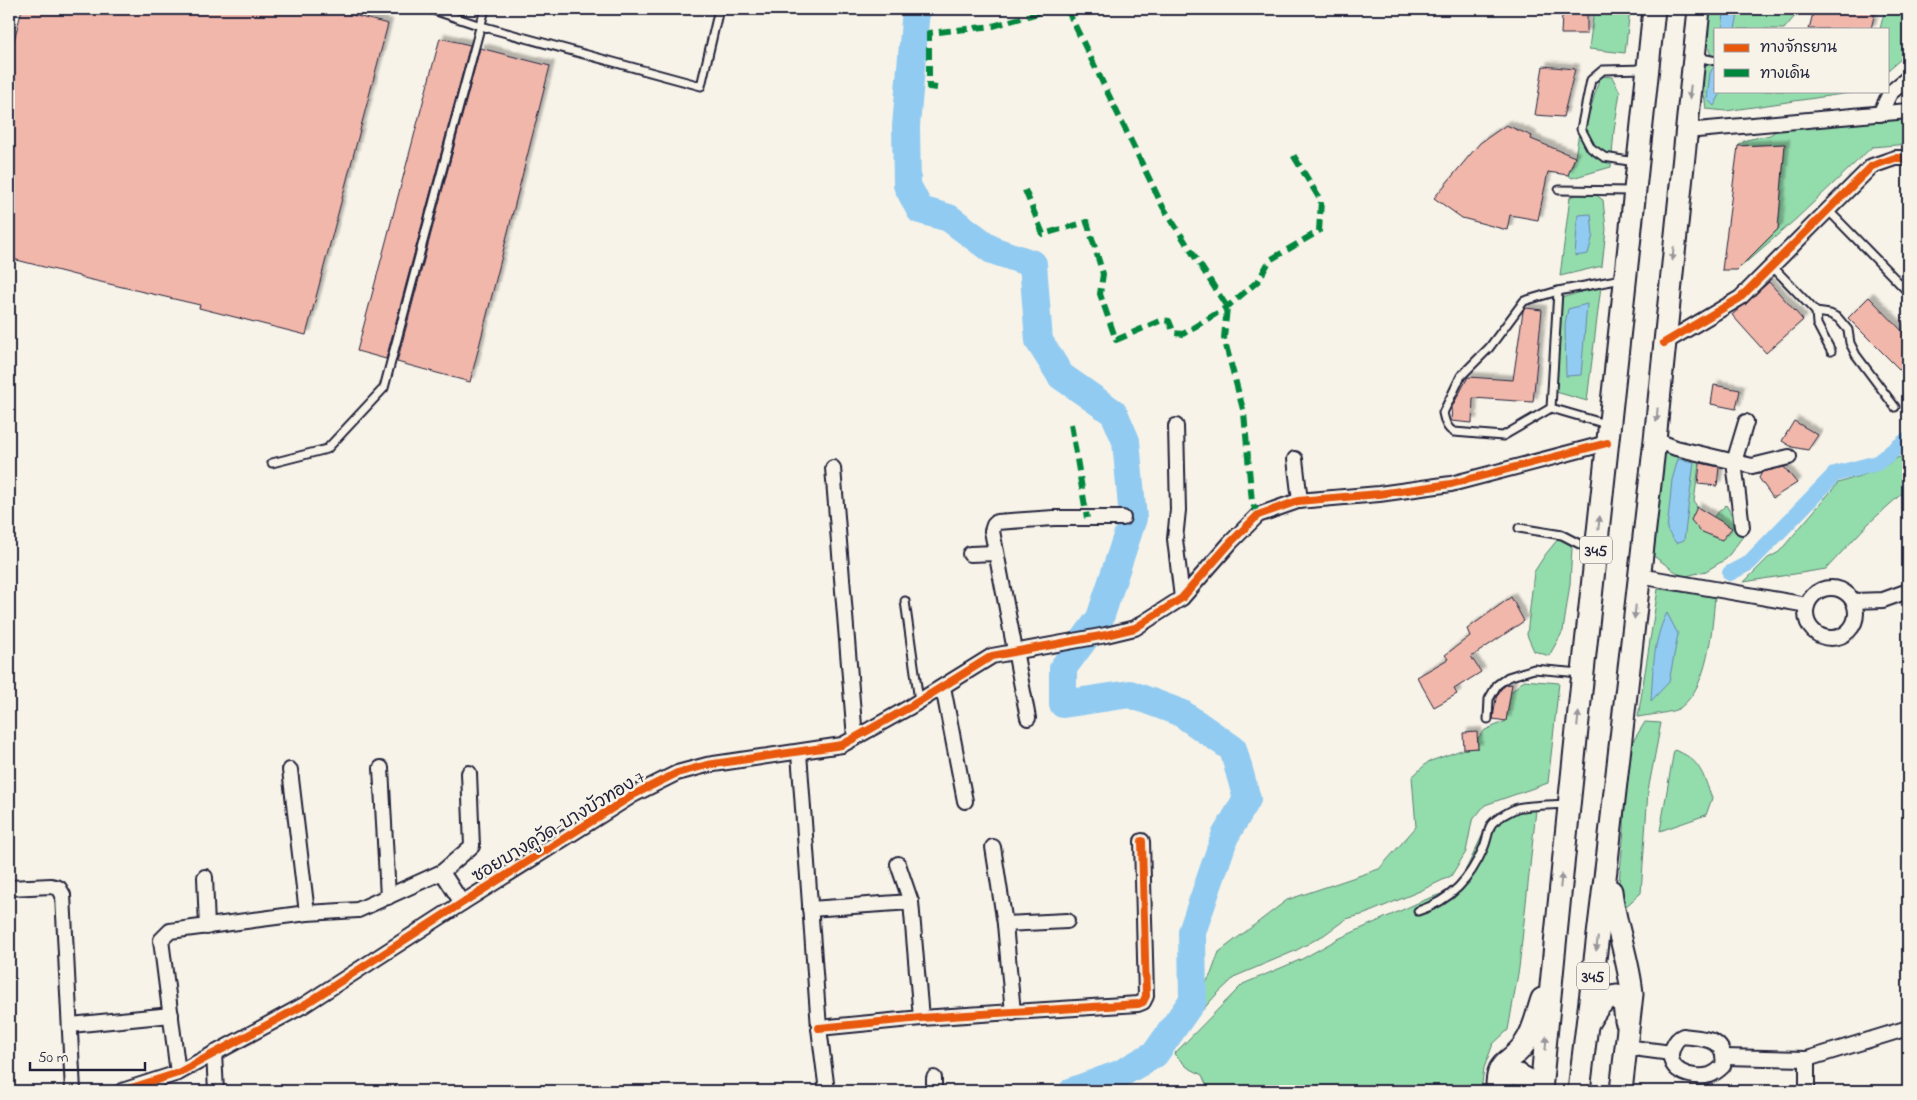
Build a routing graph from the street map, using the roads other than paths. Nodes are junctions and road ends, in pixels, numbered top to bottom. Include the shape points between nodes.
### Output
1 (430, 9) edge
2 (485, 9) edge
3 (719, 9) edge
4 (1654, 9) edge
5 (1699, 9) edge
6 (481, 26) junction
7 (1694, 57) junction
8 (1714, 61) edge
9 (1648, 69) junction
10 (1908, 78) edge
11 (1908, 111) edge
12 (1880, 114) junction
13 (1686, 131) junction
14 (1908, 158) edge
15 (1639, 163) junction
16 (1559, 190) dead end
17 (1636, 191) junction
18 (1828, 210) junction
19 (1772, 266) junction
20 (1619, 279) junction
21 (1558, 291) junction
22 (1908, 292) edge
23 (1816, 312) junction
24 (1664, 343) junction
25 (1831, 352) dead end
26 (1895, 407) dead end
27 (1551, 408) junction
28 (1746, 422) dead end
29 (1176, 426) dead end
30 (1608, 434) junction
31 (1655, 440) junction
32 (1789, 457) dead end
33 (1295, 459) dead end
34 (272, 462) dead end
35 (1734, 462) junction
36 (833, 468) dead end
37 (1300, 501) junction
38 (1123, 518) dead end
39 (1742, 527) dead end
40 (1518, 528) dead end
41 (1596, 552) junction
42 (996, 553) junction
43 (970, 554) dead end
44 (1640, 576) junction
45 (1908, 591) edge
46 (1182, 598) junction
47 (1854, 601) junction
48 (905, 602) dead end
49 (1807, 605) junction
50 (1016, 652) junction
51 (1583, 673) junction
52 (942, 687) junction
53 (919, 701) junction
54 (1028, 718) dead end
55 (1488, 719) dead end
56 (855, 738) junction
57 (799, 753) junction
58 (381, 768) dead end
59 (290, 770) dead end
60 (469, 772) dead end
61 (964, 801) dead end
62 (1569, 804) junction
63 (1142, 841) dead end
64 (993, 847) dead end
65 (1607, 861) junction
66 (898, 864) dead end
67 (442, 872) junction
68 (206, 877) dead end
69 (9, 888) edge
70 (388, 896) junction
71 (462, 902) junction
72 (911, 902) junction
73 (810, 909) junction
74 (1418, 911) dead end
75 (307, 913) junction
76 (1067, 921) dead end
77 (1005, 924) junction
78 (207, 927) junction
79 (1552, 970) junction
80 (1013, 1013) junction
81 (171, 1015) junction
82 (921, 1018) junction
83 (1587, 1024) junction
84 (71, 1025) junction
85 (820, 1028) junction
86 (1908, 1028) edge
87 (1626, 1039) junction
88 (1671, 1053) junction
89 (214, 1054) junction
90 (1724, 1057) junction
91 (1807, 1059) junction
92 (178, 1073) junction
93 (73, 1091) edge
94 (122, 1091) edge
95 (216, 1091) edge
96 (826, 1091) edge
97 (1499, 1091) edge
98 (1539, 1091) edge
99 (1579, 1091) edge
100 (1621, 1091) edge
101 (1807, 1091) edge

1 - 6 lane
2 - 6 lane
3 - 6 lane via 701,86
4 - 9 main road, 345
5 - 7 main road, 345
6 - 34 lane via 384,388 327,449
7 - 8 lane
7 -> 13 main road, 345
9 - 15 main road, 345
9 - 15 lane via 1603,70 1591,80 1581,128 1591,148 1604,157
10 - 12 street via 1890,93
11 - 12 street
12 - 13 street
13 -> 24 main road, 345
14 - 18 street via 1895,158 1872,166
15 - 17 main road, 345
16 - 17 lane
17 - 20 main road, 345
18 - 19 street
18 - 22 lane
19 - 23 lane
19 - 24 street via 1740,298
20 - 21 lane
20 - 30 main road, 345
21 - 27 lane
21 - 27 lane via 1524,301 1489,348 1461,376 1442,413 1445,424 1454,432 1503,436
23 - 25 lane via 1817,324
23 - 26 lane via 1838,318 1848,330 1856,355
24 -> 31 main road, 345
27 - 30 lane
28 - 35 street
29 - 46 street via 1178,510 1175,540
30 - 37 street, ซอยบางคูวัด-บางบัวทอง 7 via 1450,484
41 -> 30 main road, 345
31 - 35 street
31 - 44 main road, 345
32 - 35 street via 1752,466
33 - 37 street
35 - 39 street
36 - 56 street
37 - 46 street, ซอยบางคูวัด-บางบัวทอง 7 via 1258,515
38 - 42 street via 997,522 992,531
40 - 41 lane via 1562,535
41 - 51 main road, 345
42 - 43 street
42 - 50 street
44 - 49 street
44 -> 65 main road, 345
45 - 47 street via 1882,600
46 - 50 street, ซอยบางคูวัด-บางบัวทอง 7 via 1135,628
47 - 49 street via 1849,594 1834,587 1817,591
47 - 49 street via 1854,625 1842,636 1834,638 1826,638 1811,629 1807,622
48 - 53 lane
50 - 52 street, ซอยบางคูวัด-บางบัวทอง 7 via 992,656
50 - 54 street
51 - 55 lane via 1534,669 1508,677 1497,685 1489,699
62 -> 51 main road, 345
52 - 53 street, ซอยบางคูวัด-บางบัวทอง 7
52 - 61 street
53 - 56 street, ซอยบางคูวัด-บางบัวทอง 7
56 - 57 street, ซอยบางคูวัด-บางบัวทอง 7 via 842,746
57 - 71 street, ซอยบางคูวัด-บางบัวทอง 7 via 708,765 677,773 633,795
57 - 73 street
58 - 70 street
59 - 75 street
60 - 67 street via 472,846
62 - 74 lane via 1517,808 1498,819 1492,824 1466,880 1450,896
79 -> 62 main road, 345
63 - 80 street via 1146,996 1143,1002
64 - 77 street
65 -> 83 main road, 345
65 - 87 main road via 1614,916 1631,980
66 - 72 street
67 - 70 street
67 - 71 street
68 - 78 street
69 - 84 street via 51,886 59,888 63,895
70 - 75 street via 358,910
71 - 89 street, ซอยบางคูวัด-บางบัวทอง 7 via 304,1005
72 - 73 street
72 - 82 street
73 - 85 street
75 - 78 street
76 - 77 street
77 - 80 street
78 - 81 street via 170,931 162,940
79 - 97 main road via 1526,1042 1502,1064 1497,1076
98 -> 79 main road, 345
80 - 82 street
81 - 84 street
81 - 92 street
82 - 85 street
83 - 87 main road via 1600,1004 1610,996 1617,996 1624,1004
83 - 99 main road, 345
84 - 93 street
85 - 96 street
86 - 91 street
87 - 88 street
87 - 100 main road
88 - 90 street via 1674,1044 1683,1036 1718,1044
88 - 90 street via 1670,1062 1675,1069 1701,1076 1716,1072 1723,1066
89 - 92 street, ซอยบางคูวัด-บางบัวทอง 7
89 - 95 street
90 - 91 street
91 - 101 street
92 - 94 street, ซอยบางคูวัด-บางบัวทอง 7
97 - 98 main road via 1504,1079 1512,1073 1520,1074

